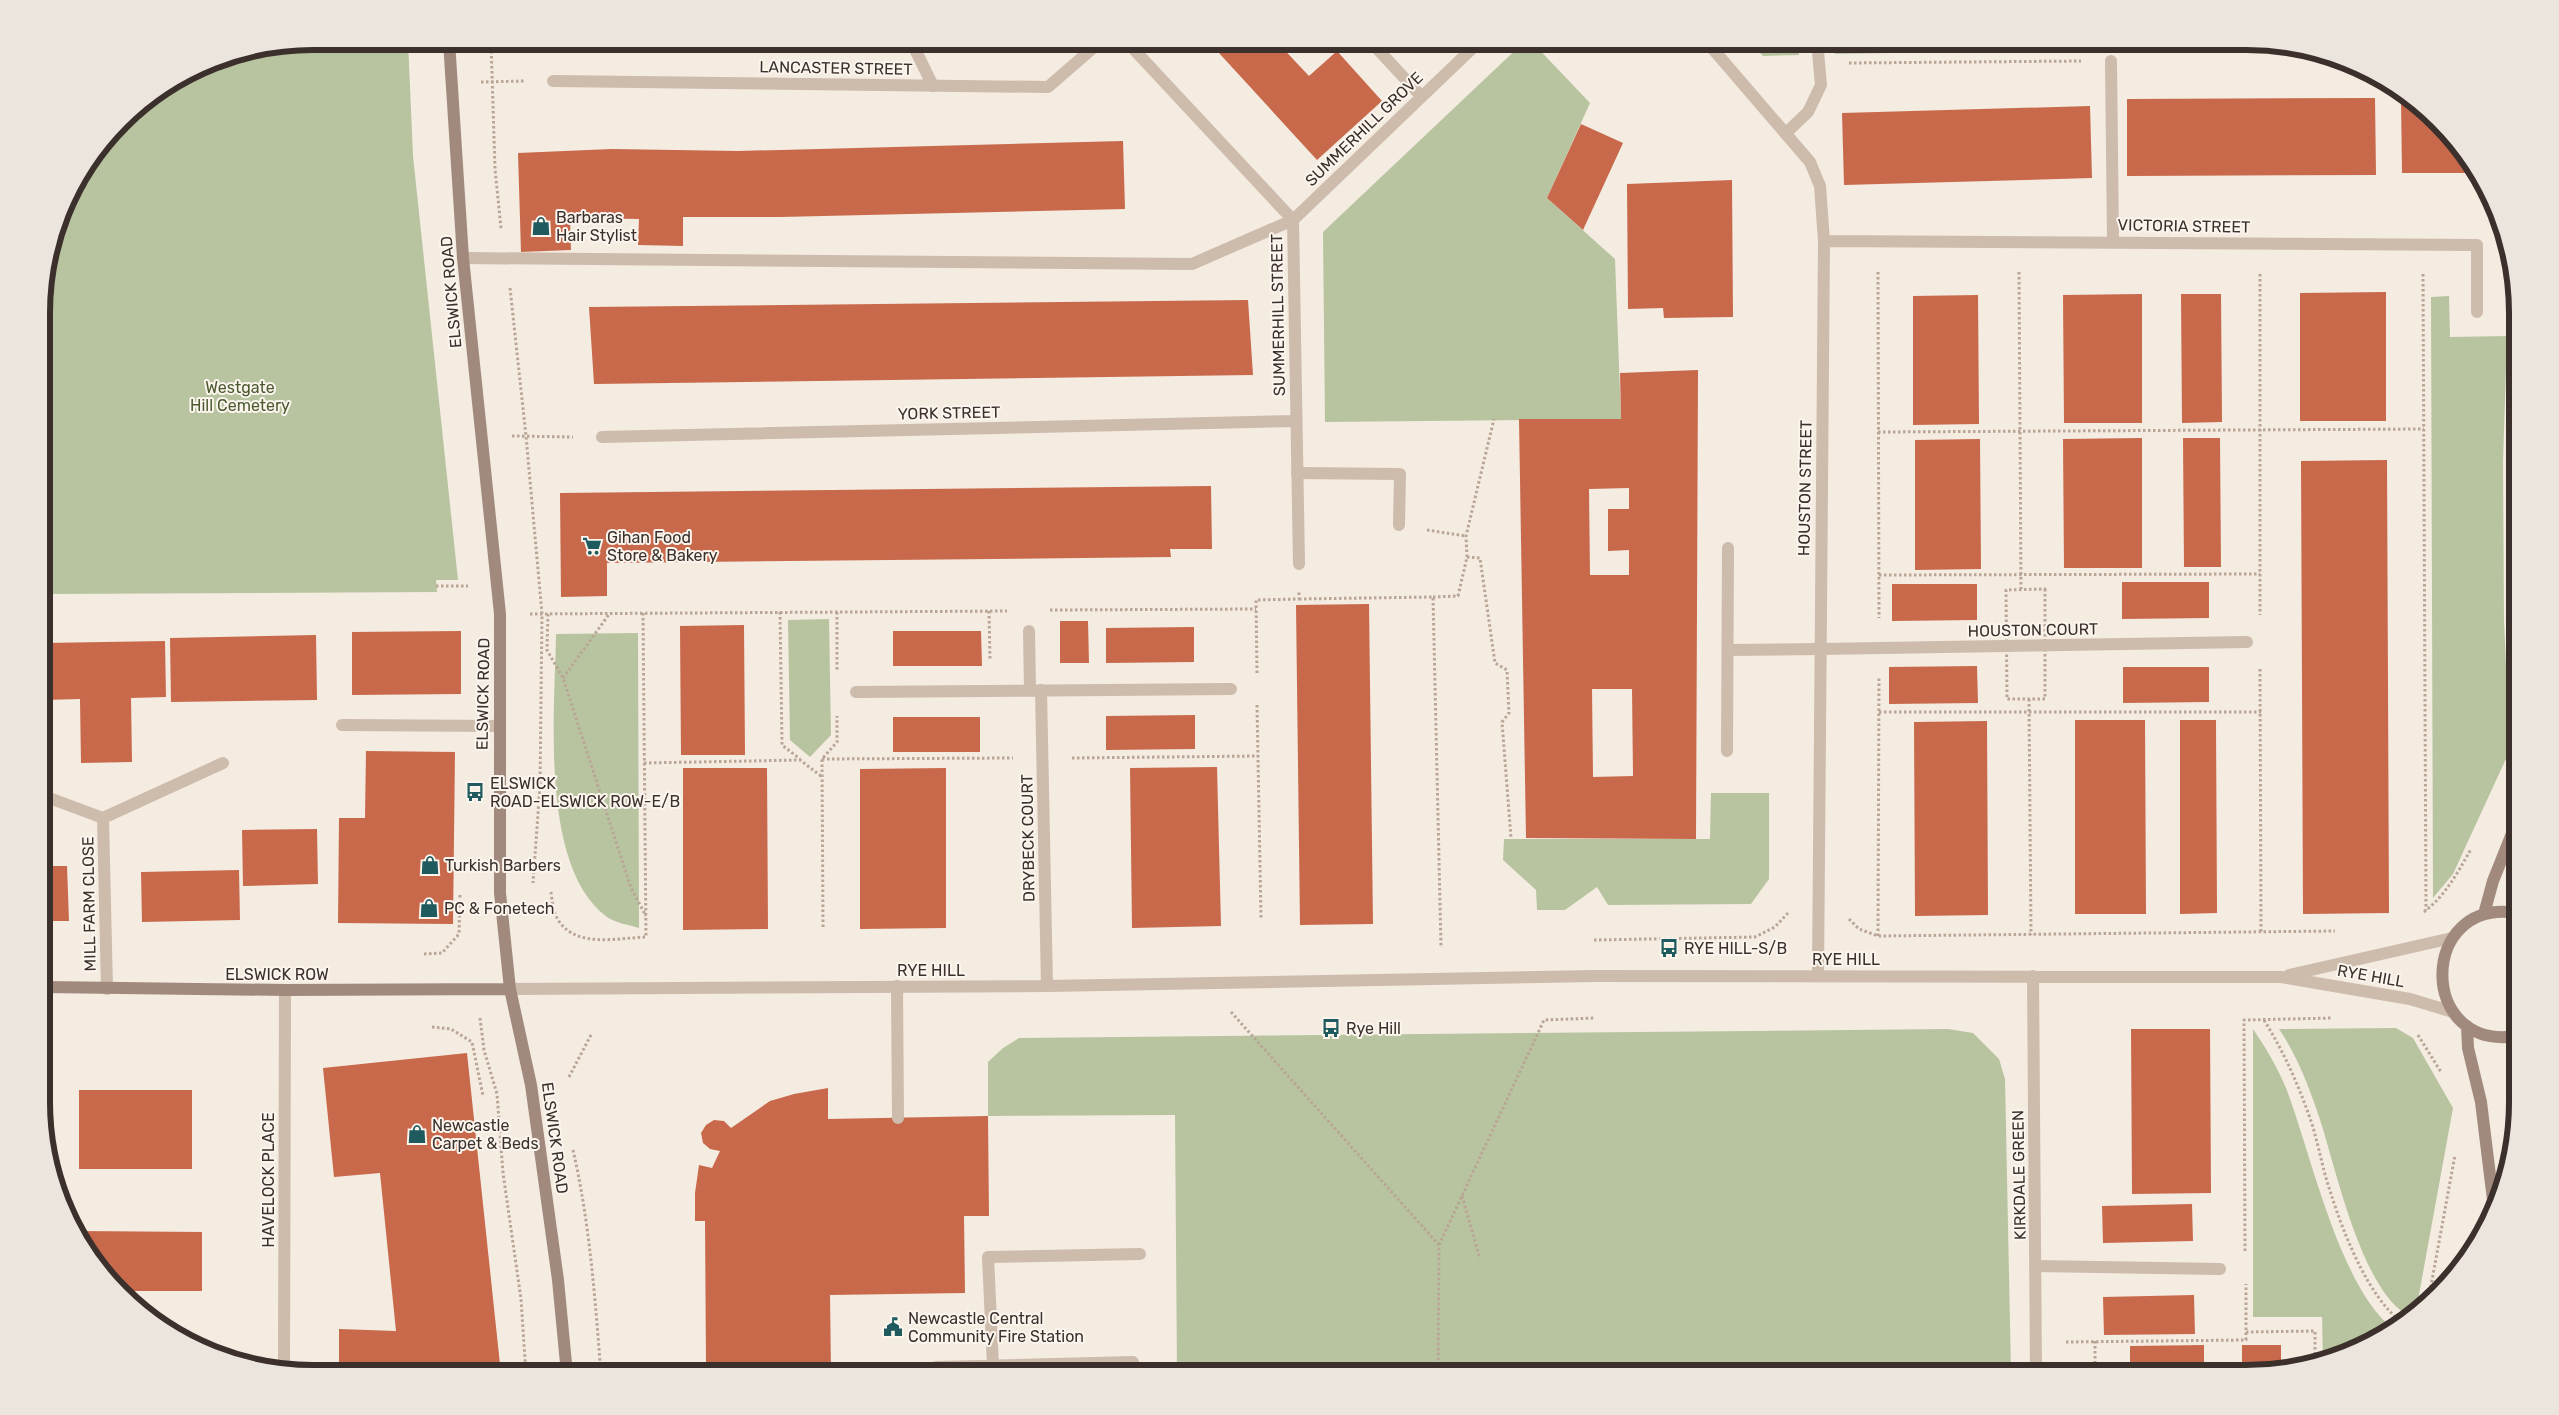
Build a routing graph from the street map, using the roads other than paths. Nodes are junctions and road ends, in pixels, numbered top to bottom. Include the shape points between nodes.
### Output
1 (449, 50) edge
2 (915, 50) edge
3 (1091, 50) edge
4 (1134, 50) edge
5 (1378, 50) edge
6 (1470, 50) edge
7 (1714, 50) edge
8 (1817, 50) edge
9 (2111, 61) road end
10 (553, 80) road end
11 (933, 86) junction
12 (1421, 96) junction
13 (1786, 133) junction
14 (1293, 220) junction
15 (1824, 241) junction
16 (2113, 241) junction
17 (464, 258) junction
18 (2477, 312) dead end
19 (1296, 421) junction
20 (602, 437) road end
21 (1297, 473) junction
22 (1399, 526) road end
23 (1728, 548) dead end
24 (1299, 564) dead end
25 (1029, 630) dead end
26 (2247, 642) dead end
27 (1820, 649) junction
28 (1728, 650) junction
29 (1231, 689) dead end
30 (1035, 690) junction
31 (856, 692) dead end
32 (342, 725) dead end
33 (498, 726) junction
34 (1728, 751) dead end
35 (222, 763) dead end
36 (50, 798) edge
37 (103, 818) junction
38 (2509, 841) edge
39 (2509, 912) edge
40 (2484, 914) junction
41 (2452, 938) junction
42 (1818, 975) junction
43 (2033, 976) junction
44 (2281, 977) junction
45 (897, 986) junction
46 (1047, 986) junction
47 (50, 987) edge
48 (107, 989) junction
49 (285, 990) junction
50 (510, 990) junction
51 (2453, 1012) junction
52 (2467, 1026) junction
53 (2509, 1037) edge
54 (898, 1118) dead end
55 (2492, 1194) edge
56 (1140, 1254) dead end
57 (2036, 1266) junction
58 (2220, 1269) dead end
59 (1133, 1362) dead end
60 (284, 1363) edge
61 (566, 1365) edge
62 (993, 1365) edge
63 (1028, 1365) edge
64 (2036, 1365) edge

1 - 17 main road, ELSWICK ROAD
2 - 11 street
3 - 11 street, LANCASTER STREET via 1048,88
4 - 14 street, SUMMERHILL STREET
5 - 12 street
6 - 12 street, SUMMERHILL GROVE
7 - 13 street, HOUSTON STREET
8 - 13 street via 1821,85 1808,112
9 - 16 street
10 - 11 street, LANCASTER STREET
12 - 14 street, SUMMERHILL GROVE
13 - 15 street, HOUSTON STREET via 1810,162 1820,186
14 - 17 street via 1192,264
14 - 19 street, SUMMERHILL STREET
15 - 16 street, VICTORIA STREET
15 - 27 street, HOUSTON STREET
16 - 18 street, VICTORIA STREET via 2477,245
17 - 33 main road, ELSWICK ROAD via 500,614
19 - 20 street, YORK STREET
19 - 21 street, SUMMERHILL STREET
21 - 22 street via 1400,474
21 - 24 street, SUMMERHILL STREET
23 - 28 street
25 - 30 street, DRYBECK COURT
26 - 27 street, HOUSTON COURT
27 - 28 street, HOUSTON COURT
27 - 42 street, HOUSTON STREET
28 - 34 street
29 - 30 street
30 - 31 street
30 - 46 street, DRYBECK COURT
32 - 33 street
33 - 50 main road, ELSWICK ROAD via 500,893
35 - 37 street, MILL FARM CLOSE
36 - 37 street, MILL FARM CLOSE
37 - 48 street, MILL FARM CLOSE
38 - 40 main road
39 - 40 main road
40 - 41 main road via 2466,924
41 - 44 street, RYE HILL
41 - 51 main road via 2440,975 2444,995
42 - 43 street, RYE HILL
42 - 46 street, RYE HILL
43 - 44 street, RYE HILL
43 - 57 street, KIRKDALE GREEN
44 - 51 street, RYE HILL via 2410,999
45 - 46 street, RYE HILL
45 - 50 street, RYE HILL
45 - 54 street
47 - 48 main road, ELSWICK ROW
48 - 49 main road, ELSWICK ROW
49 - 50 main road, ELSWICK ROW
49 - 60 street, HAVELOCK PLACE
50 - 61 main road, ELSWICK ROAD via 531,1085 558,1280
51 - 52 main road
52 - 53 main road via 2485,1036
52 - 55 main road via 2468,1048 2481,1102
56 - 62 street via 988,1257
57 - 58 street
57 - 64 street, KIRKDALE GREEN
59 - 63 street

